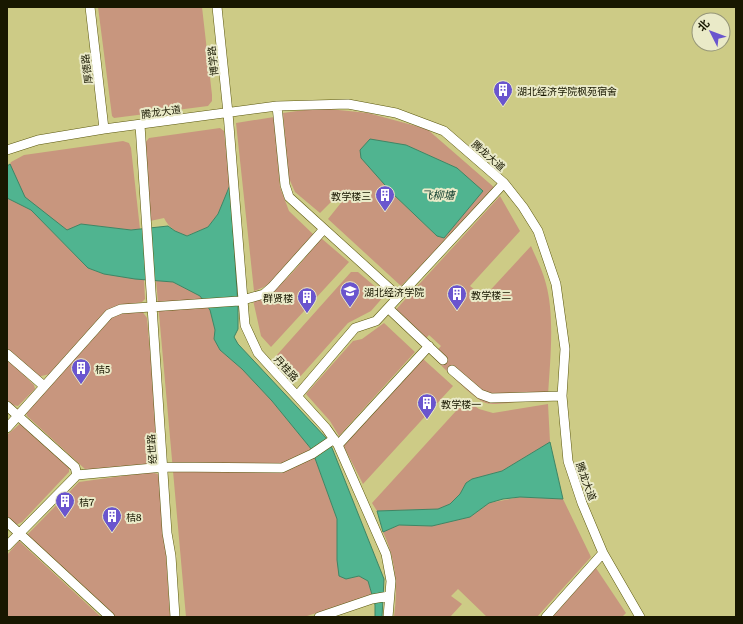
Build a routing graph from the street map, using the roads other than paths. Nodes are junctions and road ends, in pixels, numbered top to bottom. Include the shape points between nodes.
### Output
1 (90, 7) edge
2 (217, 7) edge
3 (277, 106) junction
4 (228, 112) junction
5 (140, 125) junction
6 (104, 129) junction
7 (7, 150) edge
8 (504, 183) junction
9 (324, 229) junction
10 (398, 296) junction
11 (241, 301) junction
12 (152, 306) junction
13 (388, 308) junction
14 (429, 346) junction
15 (7, 354) edge
16 (443, 360) dead end
17 (452, 370) dead end
18 (44, 386) junction
19 (297, 396) junction
20 (562, 396) junction
21 (7, 406) edge
22 (18, 416) junction
23 (7, 428) edge
24 (334, 442) junction
25 (164, 467) junction
26 (77, 475) junction
27 (7, 522) edge
28 (19, 533) junction
29 (7, 546) edge
30 (603, 553) junction
31 (389, 596) junction
32 (110, 617) edge
33 (175, 617) edge
34 (319, 617) edge
35 (388, 617) edge
36 (546, 617) edge
37 (640, 617) edge

1 - 6 street, 厚德路
2 - 4 street, 博学路
3 - 4 street, 腾龙大道
3 - 8 street, 腾龙大道 via 348,104 396,113 444,131
3 - 9 street via 285,185 289,197
4 - 5 street, 腾龙大道
4 - 11 street, 丹桂路
5 - 6 street, 腾龙大道
5 - 12 street, 经世路
6 - 7 street, 腾龙大道 via 38,140
8 - 10 street
8 - 20 street, 腾龙大道 via 538,231 556,284 565,349
9 - 10 street
9 - 11 street via 264,294
10 - 13 street
11 - 12 street
11 - 19 street, 丹桂路 via 245,325 258,353
12 - 18 street via 121,309 109,314
12 - 25 street, 经世路
13 - 14 street
13 - 19 street via 376,321 355,328
14 - 16 street
14 - 24 street
15 - 18 street
17 - 20 street via 480,394 491,398
18 - 22 street
19 - 24 street, 丹桂路
20 - 30 street, 腾龙大道 via 568,461
21 - 22 street
22 - 23 street
22 - 26 street via 75,467
24 - 25 street via 282,468
24 - 31 street, 丹桂路 via 386,554 392,581
25 - 26 street
25 - 33 street, 经世路
26 - 28 street
27 - 28 street
28 - 29 street
28 - 32 street
30 - 36 street
30 - 37 street, 腾龙大道
31 - 34 street via 372,599
31 - 35 street, 丹桂路

